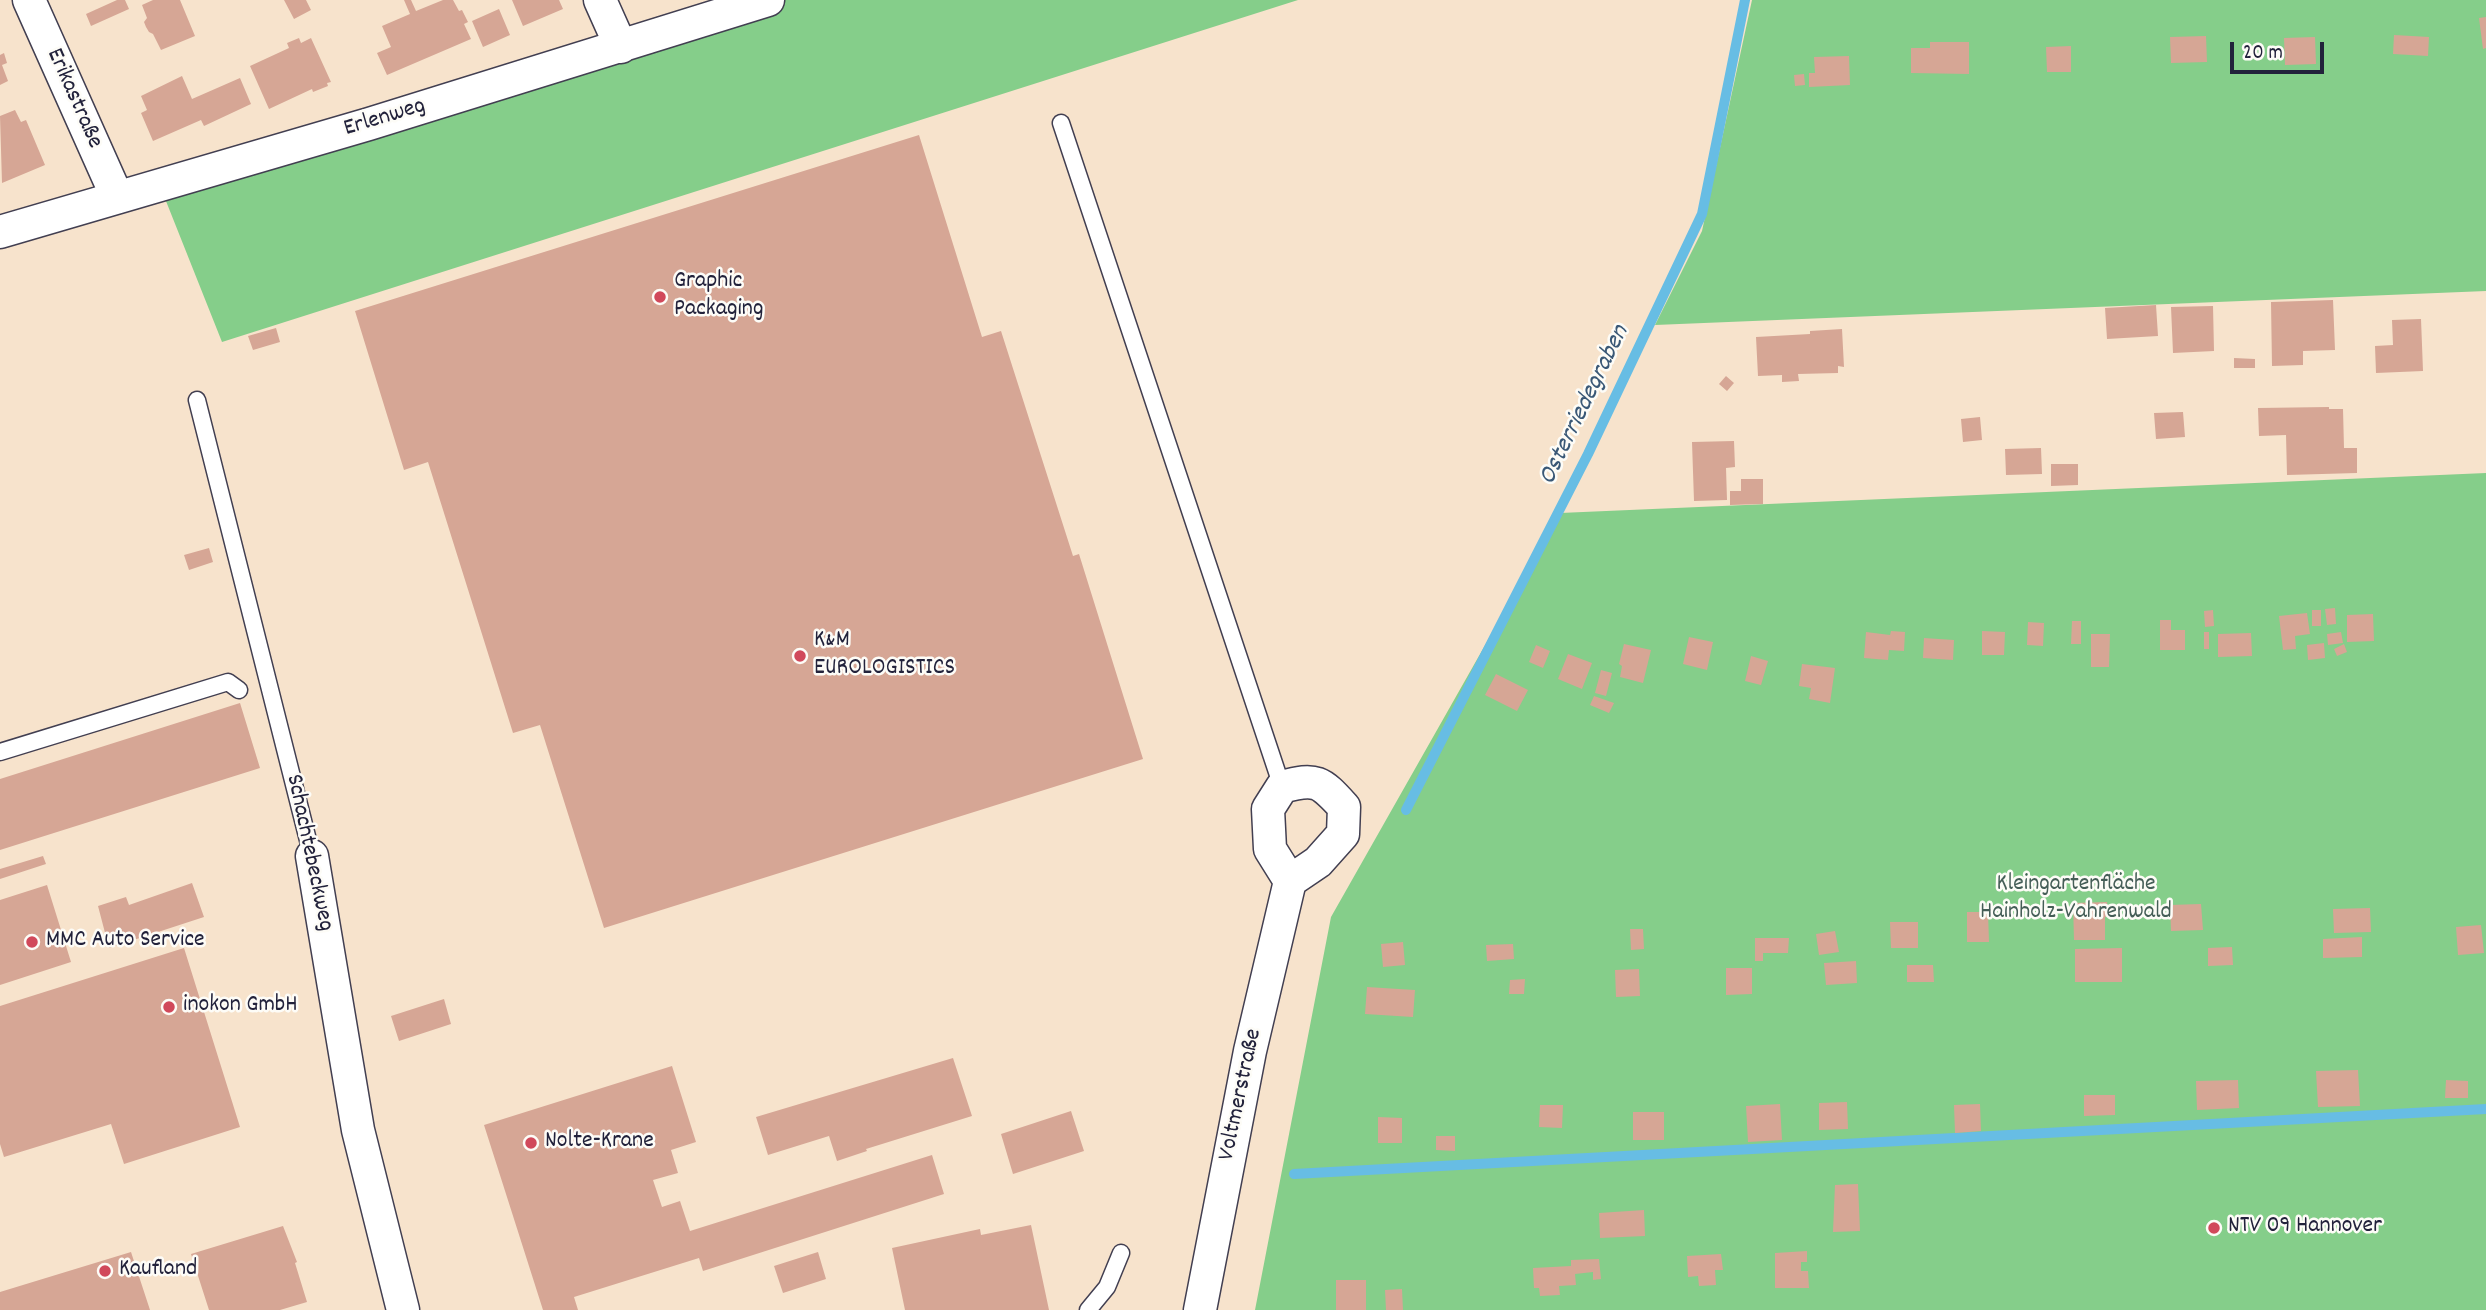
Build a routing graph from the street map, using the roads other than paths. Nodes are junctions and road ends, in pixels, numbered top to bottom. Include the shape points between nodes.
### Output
1 (29, 0) edge
2 (600, 0) edge
3 (768, 0) edge
4 (621, 47) junction
5 (1061, 123) dead end
6 (117, 197) junction
7 (0, 232) edge
8 (197, 400) dead end
9 (239, 690) dead end
10 (0, 752) edge
11 (1282, 787) junction
12 (312, 856) joint
13 (1290, 881) junction
14 (1121, 1254) dead end
15 (403, 1310) edge
16 (1088, 1310) edge
17 (1199, 1310) edge

1 - 6 street, Erikastraße
2 - 4 street
3 - 4 street, Erlenweg
4 - 6 street, Erlenweg
5 - 11 lane
6 - 7 street, Erlenweg
8 - 12 lane, Schachtebeckweg
9 - 10 lane via 228,682
11 - 13 street via 1268,809 1270,849
11 - 13 street via 1300,782 1323,785 1344,807 1343,834 1318,862
12 - 15 street, Schachtebeckweg via 358,1130
13 - 17 street, Voltmerstraße via 1250,1051
14 - 16 lane via 1107,1287

